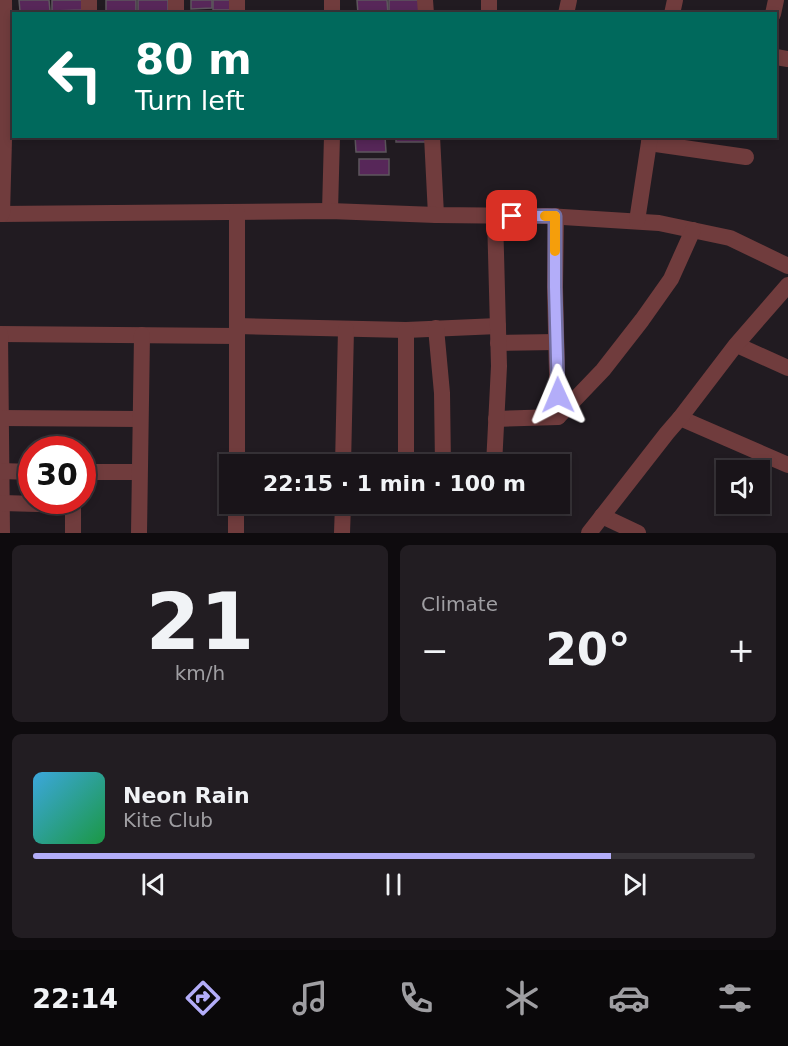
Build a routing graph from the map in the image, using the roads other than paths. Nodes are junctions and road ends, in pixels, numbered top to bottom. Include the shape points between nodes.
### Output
1 (4, 0) edge
2 (9, 102) edge
3 (332, 138) edge
4 (432, 138) edge
5 (650, 140) edge
6 (746, 157) dead end
7 (330, 211) junction
8 (237, 212) junction
9 (1, 214) edge
10 (436, 215) junction
11 (495, 216) junction
12 (555, 216) junction
13 (637, 221) junction
14 (693, 230) junction
15 (788, 266) edge
16 (788, 285) edge
17 (498, 326) junction
18 (436, 328) junction
19 (346, 329) junction
20 (406, 330) junction
21 (237, 331) junction
22 (0, 334) edge
23 (142, 335) junction
24 (556, 342) junction
25 (498, 343) junction
26 (737, 345) junction
27 (788, 368) edge
28 (558, 417) junction
29 (1, 418) edge
30 (680, 418) junction
31 (140, 419) junction
32 (496, 419) junction
33 (237, 454) edge
34 (343, 454) edge
35 (406, 454) edge
36 (443, 454) edge
37 (494, 454) edge
38 (788, 465) edge
39 (1, 471) edge
40 (18, 472) edge
41 (96, 472) edge
42 (139, 472) junction
43 (2, 503) junction
44 (236, 514) edge
45 (343, 514) edge
46 (602, 516) junction
47 (2, 533) edge
48 (73, 533) edge
49 (138, 533) edge
50 (236, 533) edge
51 (342, 533) edge
52 (590, 533) edge
53 (638, 533) edge

1 - 2 street
2 - 9 street
3 - 7 street
4 - 10 street
5 - 6 street
5 - 13 street
7 - 8 street
7 - 10 street
8 - 9 street
8 - 21 street
10 - 11 street
11 - 12 street
11 - 17 street
12 - 13 street
12 - 24 street
13 - 14 street
14 - 15 street via 730,238
14 - 28 street via 671,279 648,312
16 - 26 street
17 - 18 street
17 - 25 street
18 - 20 street
18 - 36 street
19 - 20 street
19 - 21 street
19 - 34 street
20 - 35 street
21 - 23 street
21 - 33 street
22 - 23 street
22 - 29 street
23 - 31 street
24 - 25 street
24 - 28 street
25 - 32 street
26 - 27 street
26 - 30 street
28 - 32 street
29 - 31 street
29 - 39 street
30 - 38 street
30 - 46 street
31 - 42 street
32 - 37 street
39 - 40 street
39 - 43 street
41 - 42 street
42 - 49 street
43 - 47 street
43 - 48 street via 74,505
44 - 50 street
45 - 51 street
46 - 52 street
46 - 53 street

